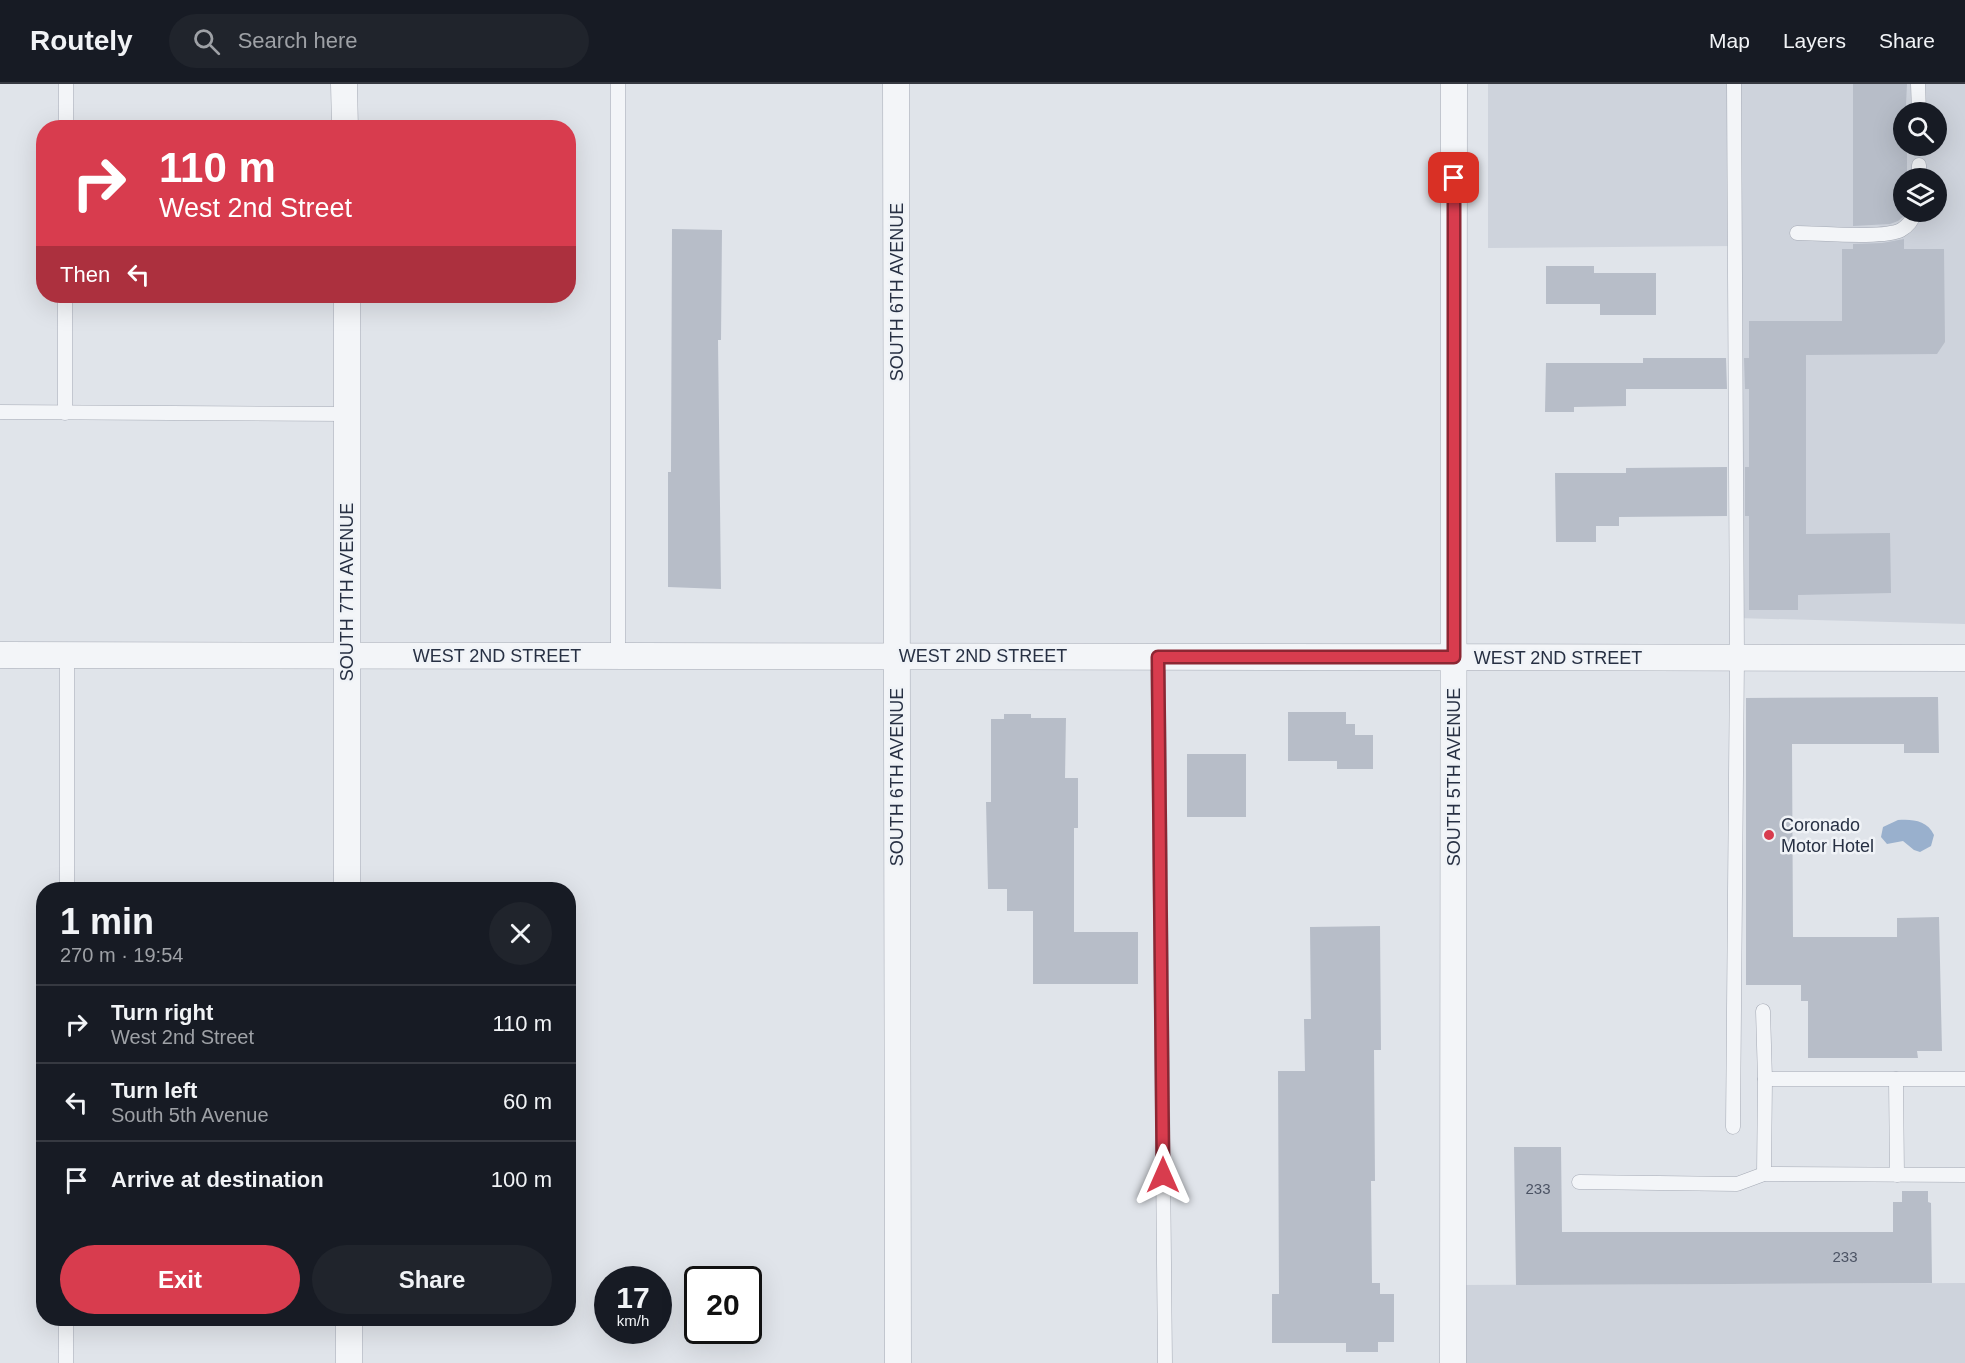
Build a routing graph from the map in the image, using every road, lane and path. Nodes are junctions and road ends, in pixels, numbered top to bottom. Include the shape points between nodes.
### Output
1 (66, 84) edge
2 (344, 84) edge
3 (618, 84) edge
4 (896, 84) edge
5 (1454, 84) edge
6 (1734, 84) edge
7 (1918, 84) edge
8 (1919, 102) edge
9 (66, 120) edge
10 (345, 120) edge
11 (1910, 222) edge
12 (1797, 233) dead end
13 (65, 303) edge
14 (347, 303) edge
15 (0, 412) edge
16 (65, 413) junction
17 (348, 414) junction
18 (0, 655) edge
19 (67, 655) junction
20 (346, 655) junction
21 (618, 656) junction
22 (897, 656) junction
23 (1158, 657) junction
24 (1454, 657) junction
25 (1737, 658) junction
26 (1965, 658) edge
27 (67, 882) edge
28 (347, 882) edge
29 (1763, 1011) dead end
30 (1965, 1078) edge
31 (1765, 1079) junction
32 (1896, 1079) junction
33 (1733, 1127) dead end
34 (1764, 1174) junction
35 (1897, 1175) junction
36 (1965, 1175) edge
37 (1579, 1182) dead end
38 (66, 1326) edge
39 (349, 1326) edge
40 (66, 1363) edge
41 (349, 1363) edge
42 (898, 1363) edge
43 (1165, 1363) edge
44 (1453, 1363) edge

1 - 9 lane
2 - 10 street
3 - 21 lane
4 - 22 street, SOUTH 6TH AVENUE
5 - 24 street, SOUTH 5TH AVENUE
6 - 25 lane
7 - 8 lane
11 - 12 lane via 1901,230 1886,234
13 - 16 lane
14 - 17 street, SOUTH 7TH AVENUE
15 - 16 lane
16 - 17 lane
17 - 20 street, SOUTH 7TH AVENUE
18 - 19 street, WEST 2ND STREET
19 - 20 street, WEST 2ND STREET
19 - 27 lane
20 - 21 street, WEST 2ND STREET
20 - 28 street, SOUTH 7TH AVENUE
21 - 22 street, WEST 2ND STREET
22 - 23 street, WEST 2ND STREET
22 - 42 street, SOUTH 6TH AVENUE
23 - 24 street, WEST 2ND STREET
23 - 43 lane
24 - 25 street, WEST 2ND STREET
24 - 44 street, SOUTH 5TH AVENUE
25 - 26 street, WEST 2ND STREET
25 - 33 lane
29 - 31 lane
30 - 32 lane
31 - 32 lane
31 - 34 lane
32 - 35 lane
34 - 35 lane
34 - 37 lane via 1737,1184
35 - 36 lane
38 - 40 lane
39 - 41 street

